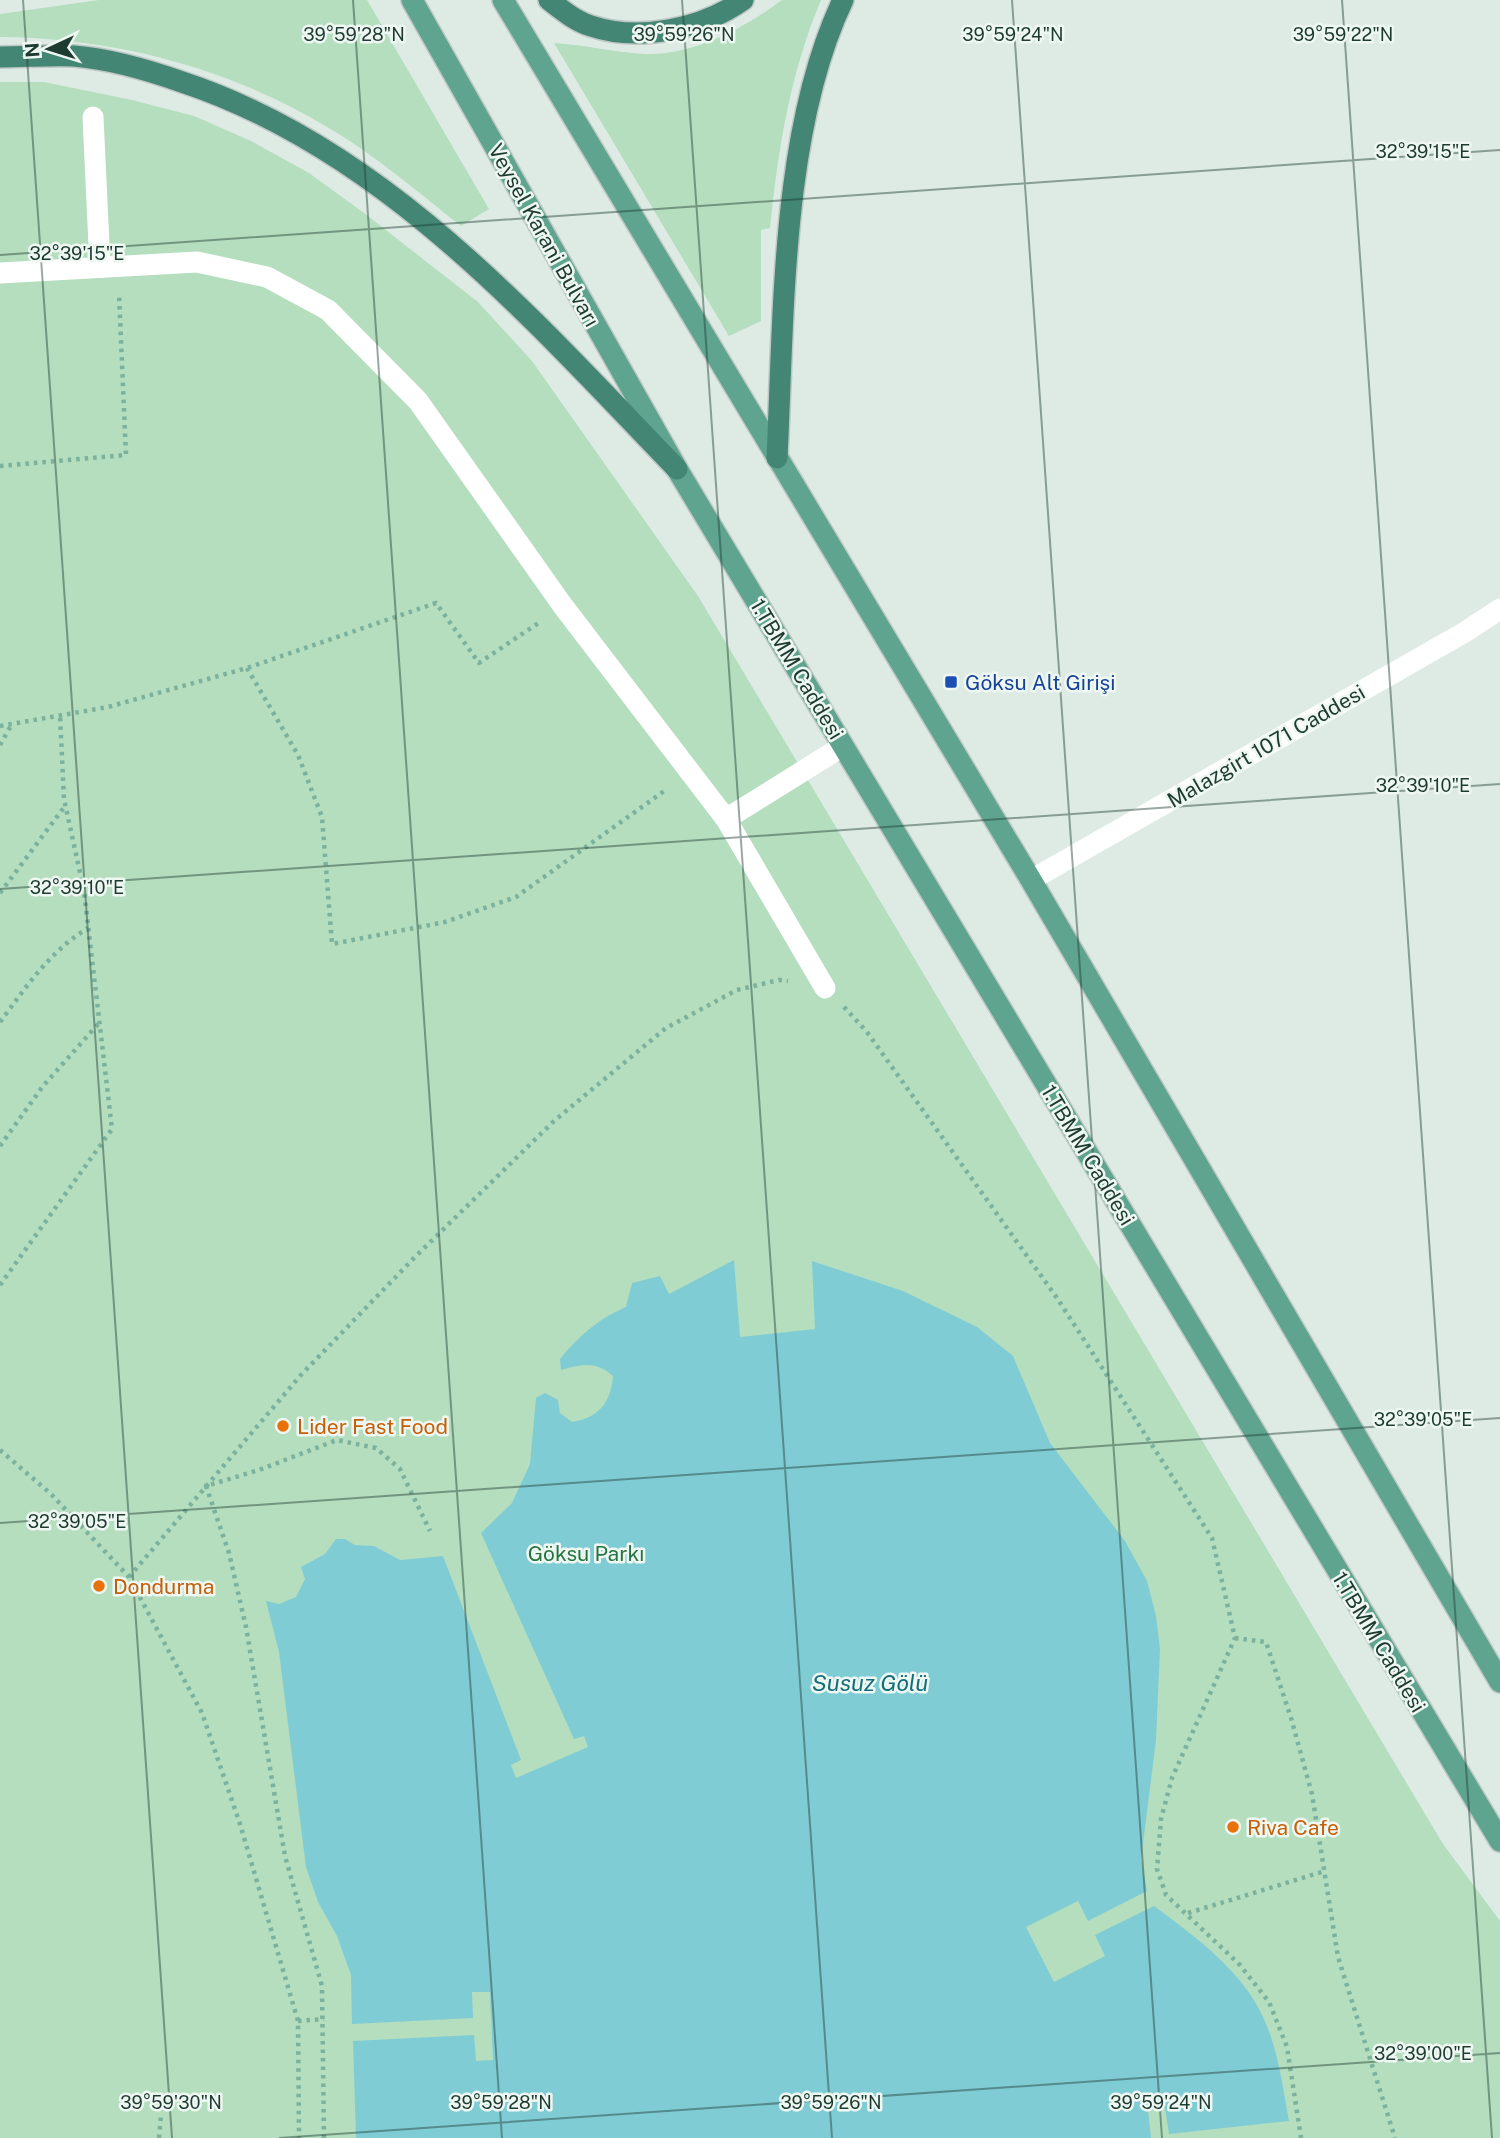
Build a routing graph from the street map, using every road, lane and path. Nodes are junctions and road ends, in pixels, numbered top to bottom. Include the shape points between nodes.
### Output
1 (412, 0) edge
2 (503, 0) edge
3 (549, 0) edge
4 (743, 0) edge
5 (843, 0) edge
6 (0, 57) edge
7 (93, 117) dead end
8 (109, 266) junction
9 (0, 273) edge
10 (777, 458) junction
11 (0, 466) edge
12 (677, 469) junction
13 (563, 606) junction
14 (1500, 609) edge
15 (247, 668) junction
16 (60, 715) junction
17 (13, 723) junction
18 (0, 726) edge
19 (0, 745) edge
20 (843, 746) junction
21 (691, 772) junction
22 (65, 806) junction
23 (726, 819) junction
24 (1031, 880) junction
25 (0, 893) edge
26 (88, 928) junction
27 (825, 988) junction
28 (100, 1022) junction
29 (0, 1023) edge
30 (0, 1146) edge
31 (0, 1285) edge
32 (0, 1450) edge
33 (206, 1486) junction
34 (429, 1531) dead end
35 (129, 1577) junction
36 (1235, 1638) junction
37 (1500, 1682) edge
38 (1500, 1841) edge
39 (1322, 1872) junction
40 (1188, 1913) junction
41 (324, 2019) junction
42 (298, 2021) junction
43 (161, 2114) dead end
44 (159, 2138) edge
45 (299, 2138) edge
46 (324, 2138) edge
47 (1301, 2138) edge
48 (1395, 2138) edge

1 - 12 main road, Veysel Karani Bulvarı
2 - 10 main road
3 - 4 highway via 591,26 638,32 687,25
5 - 10 highway via 830,27 804,123 786,259
6 - 12 highway via 75,57 146,69 214,92 319,147 365,176 471,262 531,317
7 - 8 street
8 - 9 street
8 - 11 path via 126,455
8 - 13 street via 197,262 267,277 328,310 418,401
10 - 24 main road
12 - 20 main road, 1.TBMM Caddesi
13 - 15 path via 479,663 436,603
13 - 21 street
14 - 24 street, Malazgirt 1071 Caddesi
15 - 16 path via 108,707
15 - 21 path via 298,755 322,817 331,944 445,922 516,897
16 - 17 path
16 - 22 path
17 - 18 path
17 - 19 path
20 - 23 street
20 - 38 main road, 1.TBMM Caddesi
21 - 23 street
22 - 25 path
22 - 26 path
23 - 27 street
24 - 37 main road
26 - 28 path
26 - 29 path via 62,944
27 - 33 path via 779,980 737,990 666,1028 554,1121 415,1257 300,1376
27 - 36 path via 867,1032 1057,1298 1212,1538
28 - 30 path via 43,1086
28 - 31 path via 112,1129
32 - 35 path via 51,1494
33 - 34 path via 337,1440 376,1448 400,1469
33 - 35 path
33 - 41 path via 229,1553 246,1627 285,1856 323,1986
35 - 42 path via 202,1713
36 - 39 path via 1266,1642 1312,1794
36 - 40 path via 1172,1778 1161,1819 1157,1869 1166,1895
39 - 40 path
39 - 48 path via 1338,1957
40 - 47 path via 1269,2002 1287,2047
41 - 42 path
41 - 46 path
42 - 45 path
43 - 44 path

